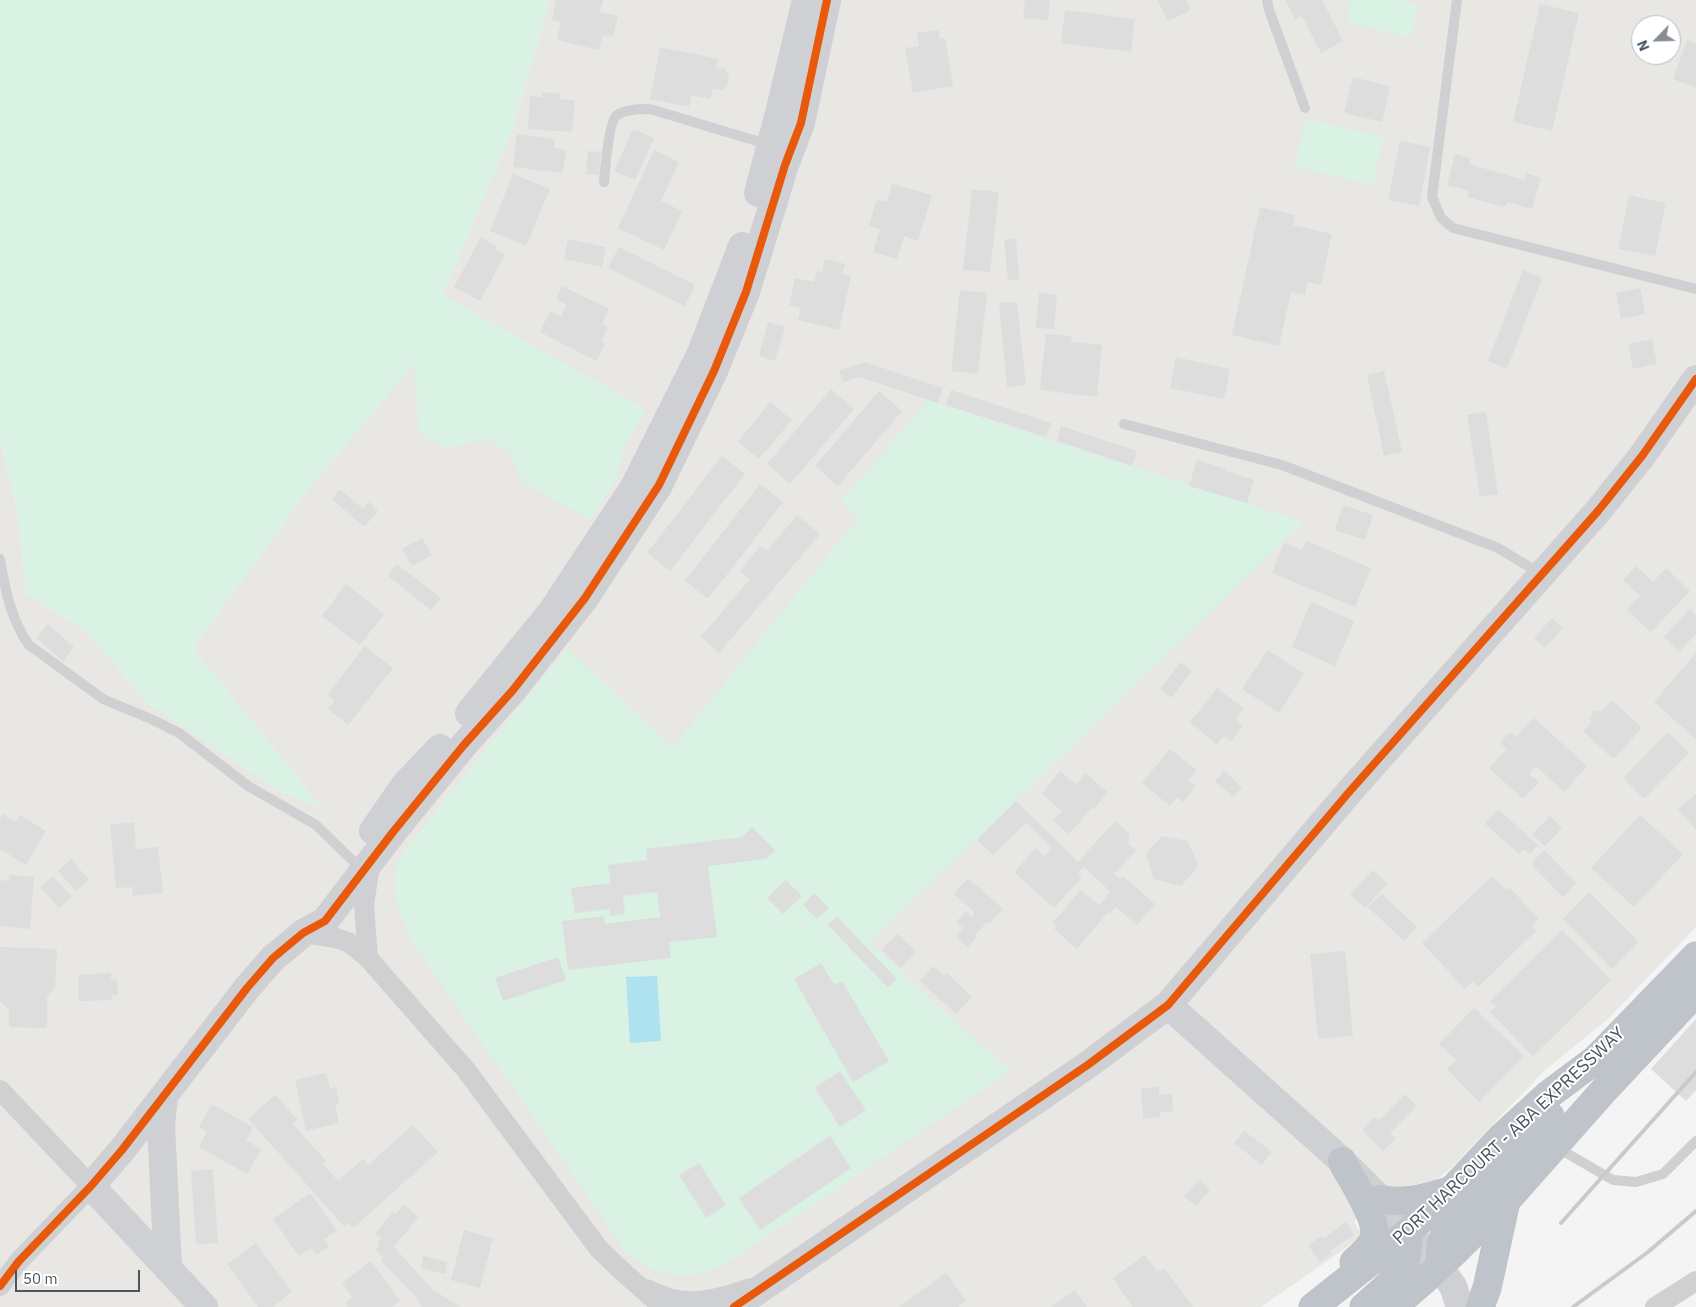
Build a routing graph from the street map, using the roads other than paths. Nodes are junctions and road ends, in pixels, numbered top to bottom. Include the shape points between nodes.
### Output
1 (806, 0) edge
2 (827, 0) edge
3 (1267, 0) edge
4 (1457, 0) edge
5 (1305, 108) dead end
6 (771, 145) junction
7 (604, 182) dead end
8 (1696, 289) edge
9 (1696, 379) edge
10 (1124, 424) dead end
11 (0, 559) edge
12 (1542, 574) junction
13 (362, 861) junction
14 (304, 933) junction
15 (1696, 956) edge
16 (368, 958) junction
17 (1696, 992) edge
18 (1168, 1005) junction
19 (1595, 1060) junction
20 (0, 1090) edge
21 (164, 1096) junction
22 (1696, 1141) edge
23 (1554, 1145) junction
24 (1342, 1161) junction
25 (91, 1186) junction
26 (1451, 1190) junction
27 (1380, 1199) junction
28 (1506, 1201) junction
29 (1409, 1231) junction
30 (1439, 1267) junction
31 (168, 1269) junction
32 (1696, 1281) edge
33 (769, 1282) junction
34 (0, 1286) edge
35 (641, 1287) junction
36 (1314, 1306) edge
37 (204, 1307) edge
38 (660, 1307) edge
39 (734, 1307) edge
40 (1364, 1307) edge
41 (1393, 1307) edge
42 (1441, 1307) edge
43 (1460, 1307) edge
44 (1480, 1307) edge
45 (1655, 1307) edge

1 - 6 street
2 - 13 street via 801,123 746,292 714,371 659,485 585,598 513,690
3 - 5 lane
4 - 8 lane via 1432,197 1441,218 1453,228
6 - 7 lane via 650,109 636,109 614,119
6 - 13 street via 739,256 719,308 701,353 634,488 552,611 440,748 404,786
9 - 12 street via 1598,512
10 - 12 lane via 1282,465 1498,548
11 - 13 lane via 14,616 29,645 103,699 179,733 248,786 316,825
12 - 18 street via 1350,791
13 - 14 street
13 - 16 street
14 - 16 street via 350,943
14 - 21 street via 273,958 247,988
15 - 19 highway, PORT HARCOURT - ABA EXPRESSWAY
16 - 35 street via 466,1070 600,1249
17 - 23 highway, PORT HARCOURT - ABA EXPRESSWAY
18 - 24 street
18 - 33 street via 1081,1069
19 - 26 highway, PORT HARCOURT - ABA EXPRESSWAY via 1501,1138
19 - 30 highway via 1562,1103 1456,1215 1442,1243
20 - 25 street
21 - 25 street
21 - 31 street via 161,1125
22 - 23 lane via 1663,1174 1636,1182 1612,1180
23 - 28 highway, PORT HARCOURT - ABA EXPRESSWAY
24 - 27 street
24 - 36 highway via 1369,1211 1375,1234 1373,1242
25 - 31 street
25 - 34 street via 19,1261
26 - 27 highway via 1402,1202
26 - 29 highway, PORT HARCOURT - ABA EXPRESSWAY
27 - 29 street
28 - 30 highway, PORT HARCOURT - ABA EXPRESSWAY
28 - 44 highway
29 - 30 street
29 - 36 highway, PORT HARCOURT - ABA EXPRESSWAY
29 - 40 highway via 1403,1267
30 - 41 highway, PORT HARCOURT - ABA EXPRESSWAY
30 - 42 street
30 - 43 street via 1453,1286
31 - 37 street
32 - 45 street
33 - 35 street via 720,1298 697,1301 673,1300
33 - 39 street
35 - 38 street

